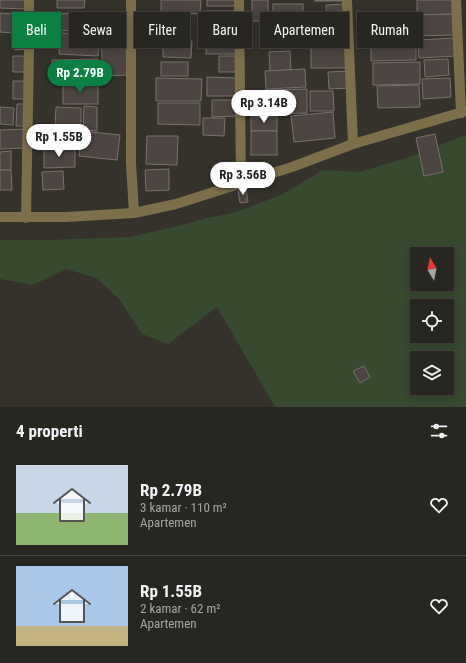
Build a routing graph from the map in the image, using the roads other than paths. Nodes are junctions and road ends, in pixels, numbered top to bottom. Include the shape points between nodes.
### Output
1 (29, 0) edge
2 (131, 0) edge
3 (239, 0) edge
4 (347, 0) edge
5 (456, 0) edge
6 (463, 112) edge
7 (353, 144) junction
8 (242, 184) junction
9 (134, 213) junction
10 (0, 217) edge
11 (26, 218) junction

1 - 11 street
2 - 9 street via 131,163
3 - 8 street
4 - 7 street
5 - 6 street
6 - 7 street
7 - 8 street
8 - 9 street via 176,204
9 - 11 street
10 - 11 street

